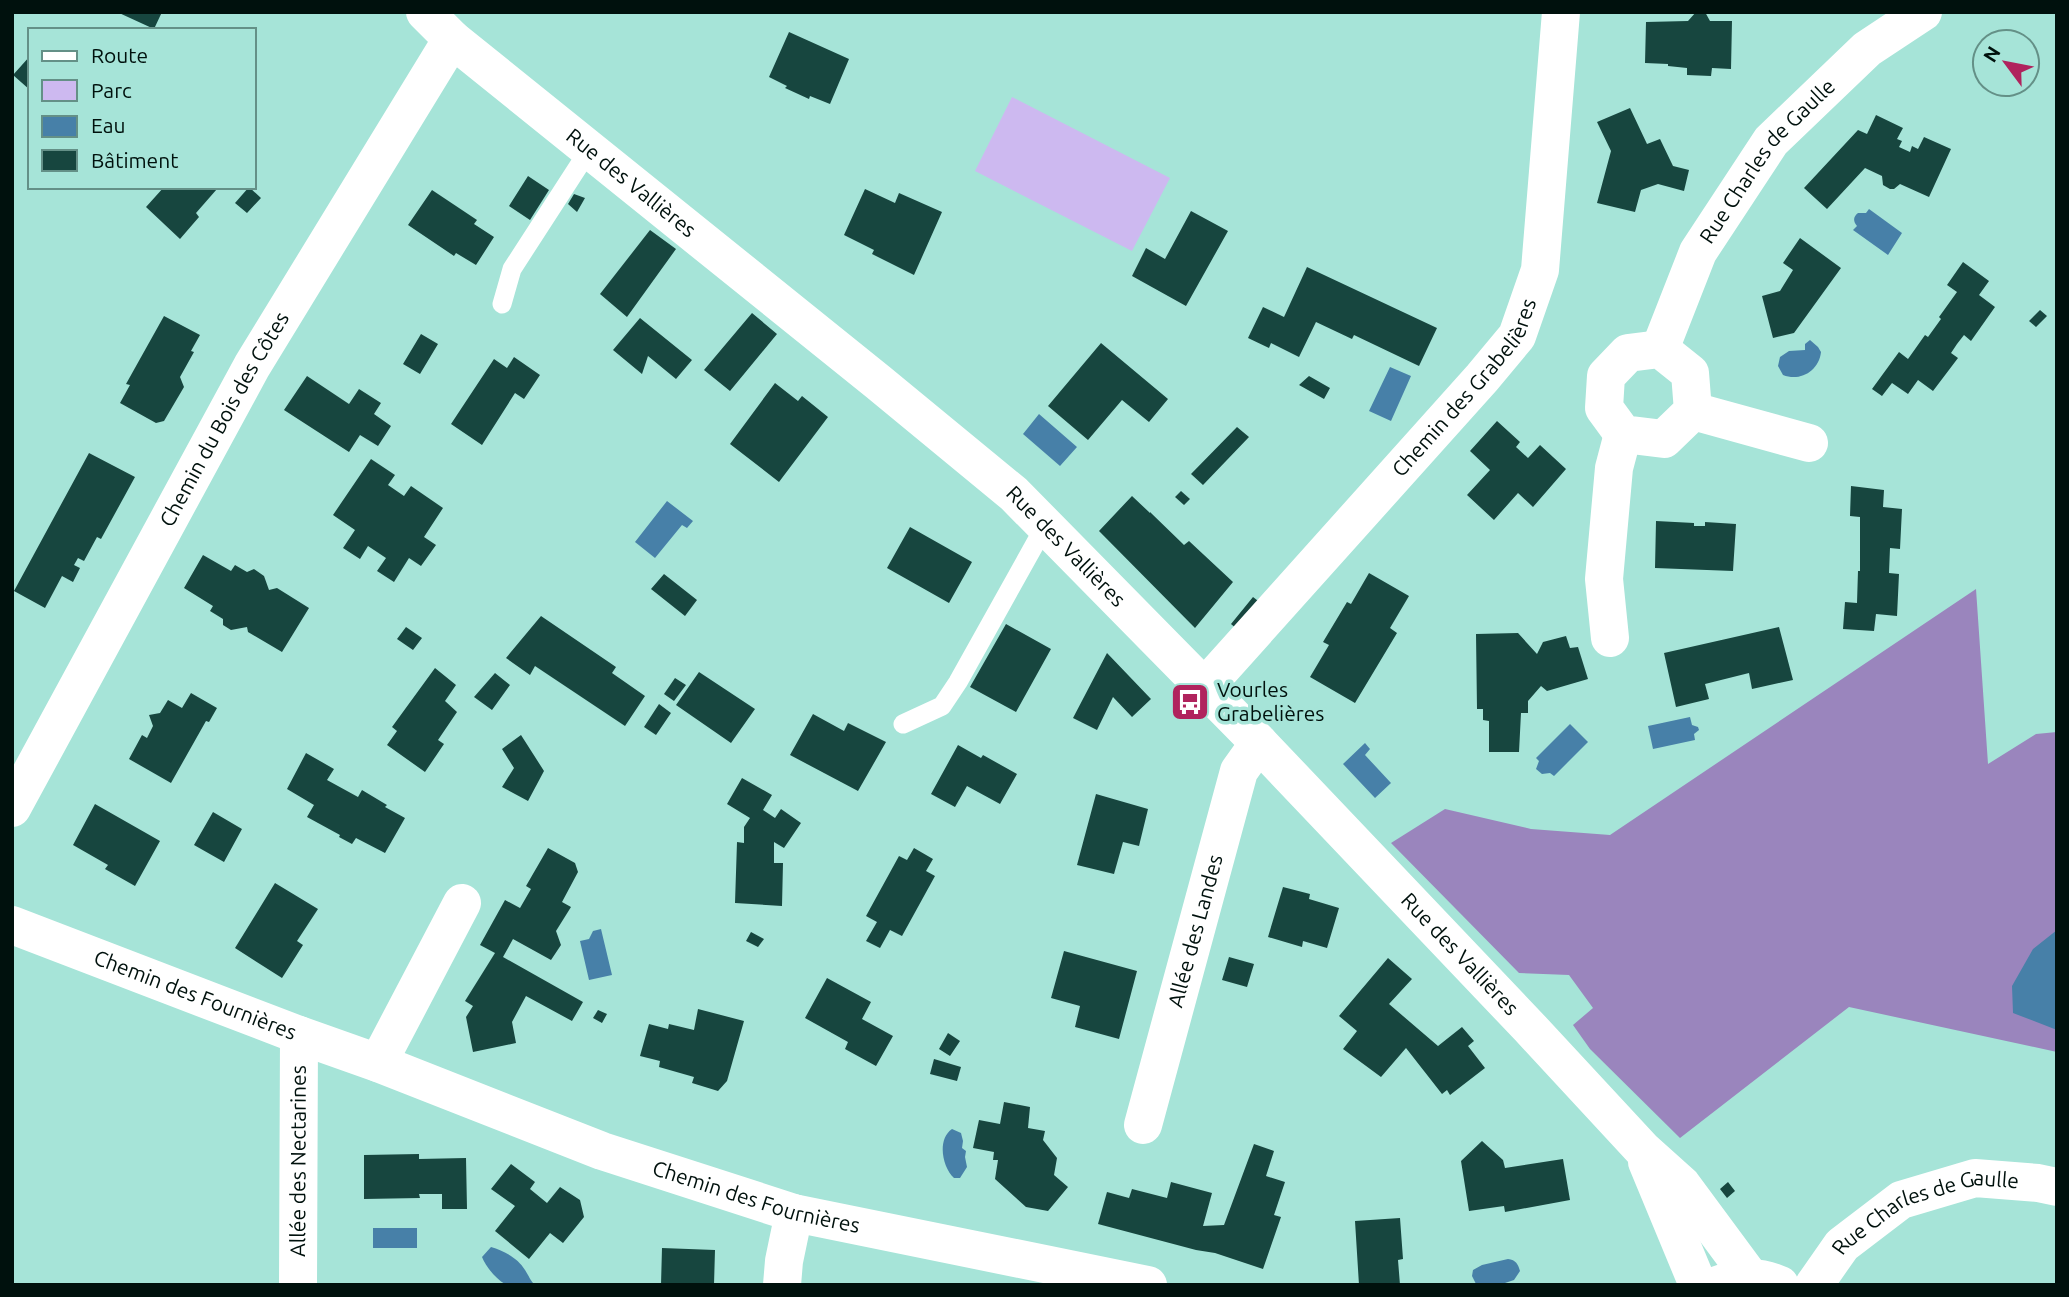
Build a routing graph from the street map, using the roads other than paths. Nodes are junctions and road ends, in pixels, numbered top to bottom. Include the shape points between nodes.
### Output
1 (1561, 12) edge
2 (1923, 12) edge
3 (442, 23) edge
4 (589, 150) junction
5 (502, 304) dead end
6 (1660, 349) junction
7 (1693, 411) junction
8 (1623, 434) junction
9 (1809, 443) dead end
10 (1045, 526) junction
11 (1610, 638) dead end
12 (1204, 688) junction
13 (903, 724) dead end
14 (1259, 743) junction
15 (12, 808) edge
16 (462, 903) dead end
17 (12, 925) edge
18 (299, 1035) junction
19 (378, 1063) junction
20 (1143, 1125) dead end
21 (1643, 1150) junction
22 (2057, 1187) edge
23 (793, 1213) junction
24 (1749, 1282) edge
25 (299, 1285) edge
26 (782, 1285) edge
27 (1148, 1285) edge
28 (1698, 1285) edge
29 (1814, 1285) edge

1 - 12 street, Chemin des Grabelières via 1540,270 1517,335
2 - 6 street, Rue Charles de Gaulle via 1867,49 1771,141 1698,253
3 - 4 street, Rue des Vallières
3 - 15 street, Chemin du Bois des Côtes
4 - 5 lane via 512,269
4 - 10 street, Rue des Vallières via 972,459
6 - 7 street via 1690,373
6 - 8 street via 1628,353 1606,376 1604,408
7 - 8 street via 1664,439
7 - 9 street
8 - 11 street via 1614,468 1604,579
10 - 12 street, Rue des Vallières
10 - 13 lane via 942,706
12 - 14 street, Rue des Vallières
14 - 20 street, Allée des Landes via 1239,771
14 - 21 street, Rue des Vallières
16 - 19 street
17 - 18 street, Chemin des Fournières
18 - 19 street, Chemin des Fournières
18 - 25 street, Allée des Nectarines
19 - 23 street, Chemin des Fournières via 602,1150
21 - 24 street, Rue des Vallières via 1682,1185
21 - 28 street, Rue des Vallières
22 - 29 street, Rue Charles de Gaulle via 1975,1178 1901,1200 1842,1245
23 - 26 street
23 - 27 street, Chemin des Fournières

